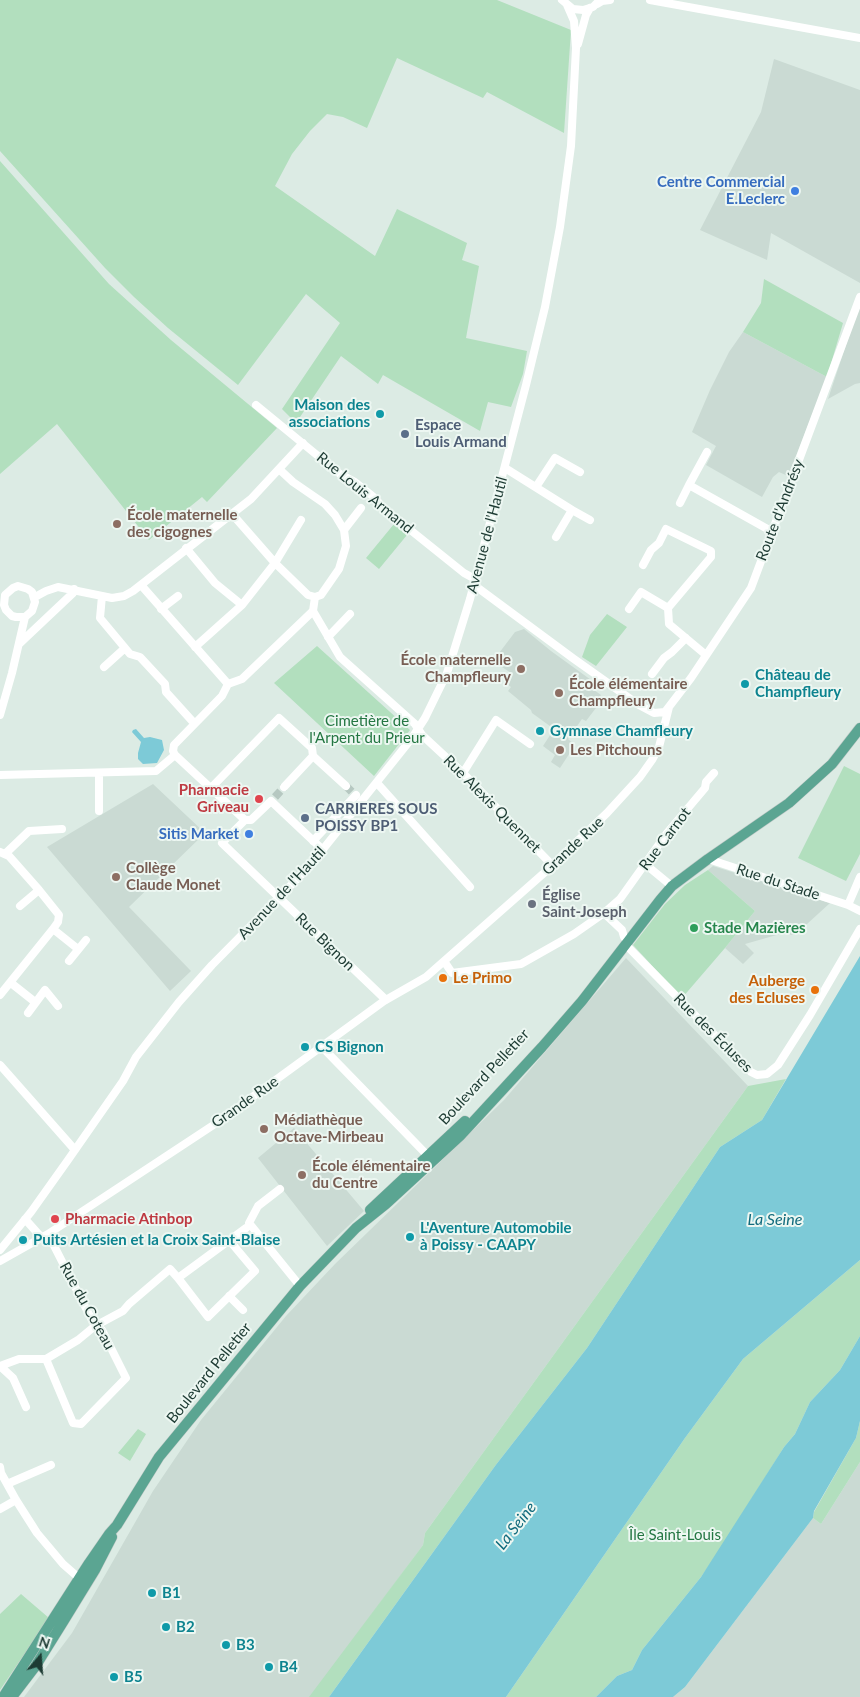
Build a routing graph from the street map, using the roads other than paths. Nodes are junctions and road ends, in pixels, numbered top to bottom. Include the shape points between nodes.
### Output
1 (610, 0) edge
2 (650, 0) edge
3 (564, 2) edge
4 (596, 4) edge
5 (860, 38) edge
6 (576, 48) junction
7 (860, 297) edge
8 (256, 405) dead end
9 (303, 443) junction
10 (708, 452) dead end
11 (505, 468) junction
12 (278, 469) junction
13 (580, 472) dead end
14 (689, 485) junction
15 (536, 488) junction
16 (680, 503) dead end
17 (361, 508) dead end
18 (572, 510) junction
19 (233, 515) junction
20 (301, 520) dead end
21 (590, 520) dead end
22 (344, 530) junction
23 (771, 531) junction
24 (556, 537) dead end
25 (186, 548) junction
26 (274, 563) junction
27 (643, 565) dead end
28 (474, 582) junction
29 (142, 585) junction
30 (74, 589) junction
31 (102, 596) junction
32 (178, 596) dead end
33 (35, 597) junction
34 (315, 597) junction
35 (242, 605) junction
36 (668, 608) junction
37 (161, 609) junction
38 (629, 609) dead end
39 (313, 610) junction
40 (350, 614) dead end
41 (25, 617) junction
42 (328, 637) junction
43 (686, 638) junction
44 (20, 644) junction
45 (195, 647) junction
46 (125, 648) junction
47 (706, 655) junction
48 (104, 667) dead end
49 (652, 674) dead end
50 (228, 684) junction
51 (669, 707) junction
52 (651, 712) junction
53 (0, 715) edge
54 (860, 722) edge
55 (194, 723) junction
56 (664, 725) junction
57 (860, 728) edge
58 (418, 729) junction
59 (530, 744) dead end
60 (175, 755) junction
61 (313, 756) junction
62 (99, 772) junction
63 (462, 773) junction
64 (714, 773) dead end
65 (0, 775) edge
66 (377, 783) junction
67 (346, 786) tunnel mouth
68 (284, 787) tunnel mouth
69 (210, 789) junction
70 (362, 801) junction
71 (99, 811) dead end
72 (245, 820) junction
73 (62, 830) dead end
74 (313, 840) junction
75 (323, 850) junction
76 (3, 853) edge
77 (708, 859) junction
78 (645, 864) junction
79 (553, 866) junction
80 (860, 877) edge
81 (668, 883) junction
82 (470, 887) dead end
83 (40, 890) junction
84 (279, 898) junction
85 (848, 905) junction
86 (20, 906) dead end
87 (860, 912) edge
88 (604, 913) junction
89 (53, 929) junction
90 (860, 929) edge
91 (86, 940) dead end
92 (625, 941) junction
93 (78, 949) junction
94 (69, 961) dead end
95 (444, 961) junction
96 (11, 983) junction
97 (0, 995) edge
98 (386, 1000) junction
99 (35, 1002) junction
100 (58, 1006) dead end
101 (28, 1013) dead end
102 (322, 1047) junction
103 (0, 1065) edge
104 (75, 1150) junction
105 (431, 1158) junction
106 (280, 1189) dead end
107 (25, 1219) junction
108 (246, 1228) dead end
109 (44, 1236) junction
110 (229, 1240) junction
111 (0, 1249) edge
112 (0, 1261) edge
113 (178, 1278) junction
114 (300, 1286) junction
115 (229, 1296) junction
116 (243, 1310) dead end
117 (95, 1326) junction
118 (46, 1359) junction
119 (0, 1366) edge
120 (26, 1407) dead end
121 (51, 1465) dead end
122 (0, 1467) edge
123 (7, 1484) junction
124 (16, 1500) junction
125 (0, 1509) edge
126 (84, 1579) junction
127 (59, 1610) junction
128 (63, 1622) junction
129 (3, 1697) edge
130 (12, 1697) edge

1 - 4 street
2 - 5 street
3 - 4 street via 578,10
3 - 6 street via 574,21
4 - 6 street via 586,15
6 - 11 street, Avenue de l'Hautil via 571,146 564,197 545,307
7 - 23 street, Route d'Andrésy
8 - 9 street, Rue Louis Armand
9 - 12 street
9 - 28 street, Rue Louis Armand via 375,498
10 - 14 street
11 - 15 street
11 - 28 street, Avenue de l'Hautil
12 - 19 street
12 - 22 street via 325,504
13 - 15 street via 555,458
14 - 16 street
14 - 23 street
15 - 18 street
17 - 22 street
18 - 21 street
18 - 24 street
19 - 25 street
19 - 26 street
20 - 26 street
22 - 34 street via 346,546 340,569 321,595
23 - 47 street, Route d'Andrésy via 748,594
25 - 29 street
25 - 35 street via 215,583
26 - 34 street via 308,595
26 - 35 street
27 - 36 street via 666,529 711,551 711,557
28 - 52 street, Rue Louis Armand via 574,659
28 - 58 street, Avenue de l'Hautil via 447,673
29 - 31 street via 124,596
29 - 37 street
30 - 31 street
30 - 33 street via 53,588
30 - 44 street
31 - 46 street via 100,618
32 - 37 street
33 - 41 street via 32,611
33 - 41 street via 23,587 13,588 5,595 4,605 9,614
34 - 39 street
35 - 45 street
36 - 38 street via 641,592
36 - 43 street via 669,624
37 - 45 street
39 - 42 street, Rue Alexis Quennet
39 - 50 street via 242,679
40 - 42 street
41 - 44 street
42 - 58 street, Rue Alexis Quennet via 340,657
43 - 47 street
43 - 49 street
44 - 53 street
45 - 50 street
46 - 48 street
46 - 55 street via 130,654 140,657 165,684 166,692
47 - 51 street, Route d'Andrésy
50 - 55 street via 222,696
51 - 52 street via 665,712
51 - 56 street, Grande Rue
52 - 56 street, Rue Louis Armand
54 - 81 main road, Boulevard Pelletier via 828,762 786,801
55 - 60 street via 174,745
56 - 79 street, Grande Rue via 655,756 640,777
57 - 77 main road, Boulevard Pelletier via 832,764 788,803
58 - 63 street, Rue Alexis Quennet
58 - 66 street, Avenue de l'Hautil
59 - 63 street via 496,720
60 - 62 street via 156,771
60 - 69 street
61 - 67 street
61 - 68 street
61 - 69 street via 312,748 279,718
62 - 65 street
62 - 71 street
63 - 79 street, Rue Alexis Quennet
64 - 78 street, Rue Carnot
66 - 70 street, Avenue de l'Hautil
66 - 82 street
69 - 72 street
70 - 74 street, Avenue de l'Hautil via 355,794
70 - 75 street, Avenue de l'Hautil
72 - 74 street via 251,820 272,799
72 - 84 street, Rue Bignon via 222,843
73 - 76 street via 29,831
74 - 75 street
75 - 84 street, Avenue de l'Hautil
76 - 83 street
77 - 85 street, Rue du Stade
77 - 92 main road, Boulevard Pelletier via 672,886
78 - 81 street
78 - 88 street, Rue Carnot via 620,899
79 - 95 street, Grande Rue
80 - 85 street
81 - 92 main road, Boulevard Pelletier via 644,911
83 - 86 street
83 - 89 street via 59,915
84 - 98 street, Rue Bignon
84 - 104 street, Avenue de l'Hautil via 179,1002 136,1057
85 - 87 street
88 - 92 street, Rue des Écluses via 622,930
88 - 95 street, Rue Carnot via 520,964 452,973
89 - 93 street
89 - 96 street
90 - 92 street, Rue des Écluses via 778,1065 767,1074 757,1075
91 - 93 street
92 - 105 main road, Boulevard Pelletier via 582,1000 542,1047 460,1136
93 - 94 street
95 - 98 street, Grande Rue via 426,977
96 - 97 street
96 - 99 street
98 - 102 street, Grande Rue
99 - 100 street via 45,990
99 - 101 street
102 - 105 street
102 - 109 street, Grande Rue via 218,1122
103 - 104 street
104 - 107 street, Avenue de l'Hautil
105 - 114 main road, Boulevard Pelletier
106 - 114 street via 258,1206 249,1224
107 - 109 street, Rue du Coteau
107 - 111 street, Avenue de l'Hautil
108 - 110 street
109 - 112 street, Grande Rue
109 - 117 street, Rue du Coteau
110 - 113 street
110 - 115 street via 254,1271
113 - 115 street via 208,1317
113 - 117 street via 170,1269 123,1311
114 - 126 main road, Boulevard Pelletier via 159,1458 117,1525 97,1550
115 - 116 street
117 - 118 street
117 - 118 street, Rue du Coteau via 102,1330 126,1378 81,1424 73,1423
118 - 119 street via 19,1359
119 - 120 street via 13,1378
121 - 123 street
122 - 123 street
123 - 124 street
124 - 125 street
124 - 126 street via 37,1533 63,1564
126 - 127 main road, Boulevard Pelletier
126 - 128 main road, Boulevard Pelletier
127 - 128 main road
127 - 129 main road, Boulevard Pelletier
128 - 130 main road, Boulevard Pelletier

